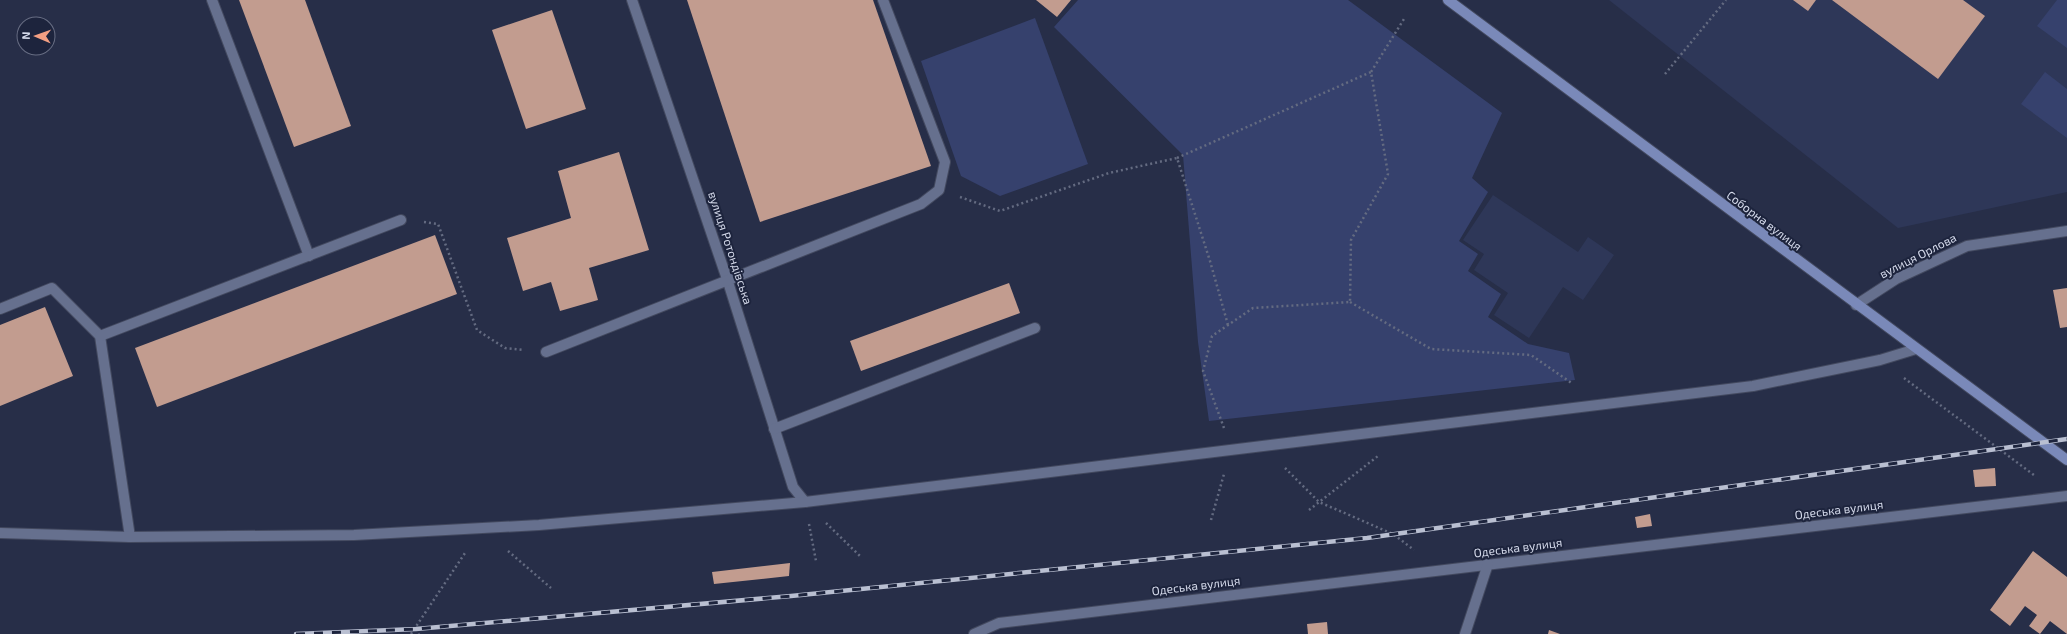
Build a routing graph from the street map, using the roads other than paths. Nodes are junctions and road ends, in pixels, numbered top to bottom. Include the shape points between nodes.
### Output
1 (212, 0) edge
2 (632, 0) edge
3 (883, 0) edge
4 (1448, 0) edge
5 (401, 220) road end
6 (2067, 230) edge
7 (309, 256) junction
8 (728, 282) junction
9 (1856, 305) junction
10 (0, 309) edge
11 (1035, 328) dead end
12 (100, 336) junction
13 (1916, 349) junction
14 (546, 352) road end
15 (774, 429) junction
16 (2067, 460) edge
17 (2065, 496) edge
18 (805, 502) junction
19 (0, 533) edge
20 (130, 537) junction
21 (1488, 564) junction
22 (999, 623) junction
23 (974, 634) edge
24 (996, 634) edge
25 (1465, 634) edge

1 - 7 street
2 - 8 street, вулиця Ротондівська
3 - 8 street via 945,162 939,190 921,204
4 - 9 main road, Соборна вулиця
5 - 7 street
6 - 9 street, вулиця Орлова via 1967,246 1896,279
7 - 12 street
8 - 14 street
8 - 15 street, вулиця Ротондівська
9 - 13 main road, Соборна вулиця
10 - 12 street via 52,288
11 - 15 street
12 - 20 street
13 - 16 main road, Соборна вулиця
13 - 18 street via 1880,360 1753,386
15 - 18 street, вулиця Ротондівська via 793,487
17 - 21 street, Одеська вулиця
18 - 20 street via 481,528 354,535
19 - 20 street
21 - 22 street, Одеська вулиця
21 - 25 street
22 - 23 street, Одеська вулиця
22 - 24 street

